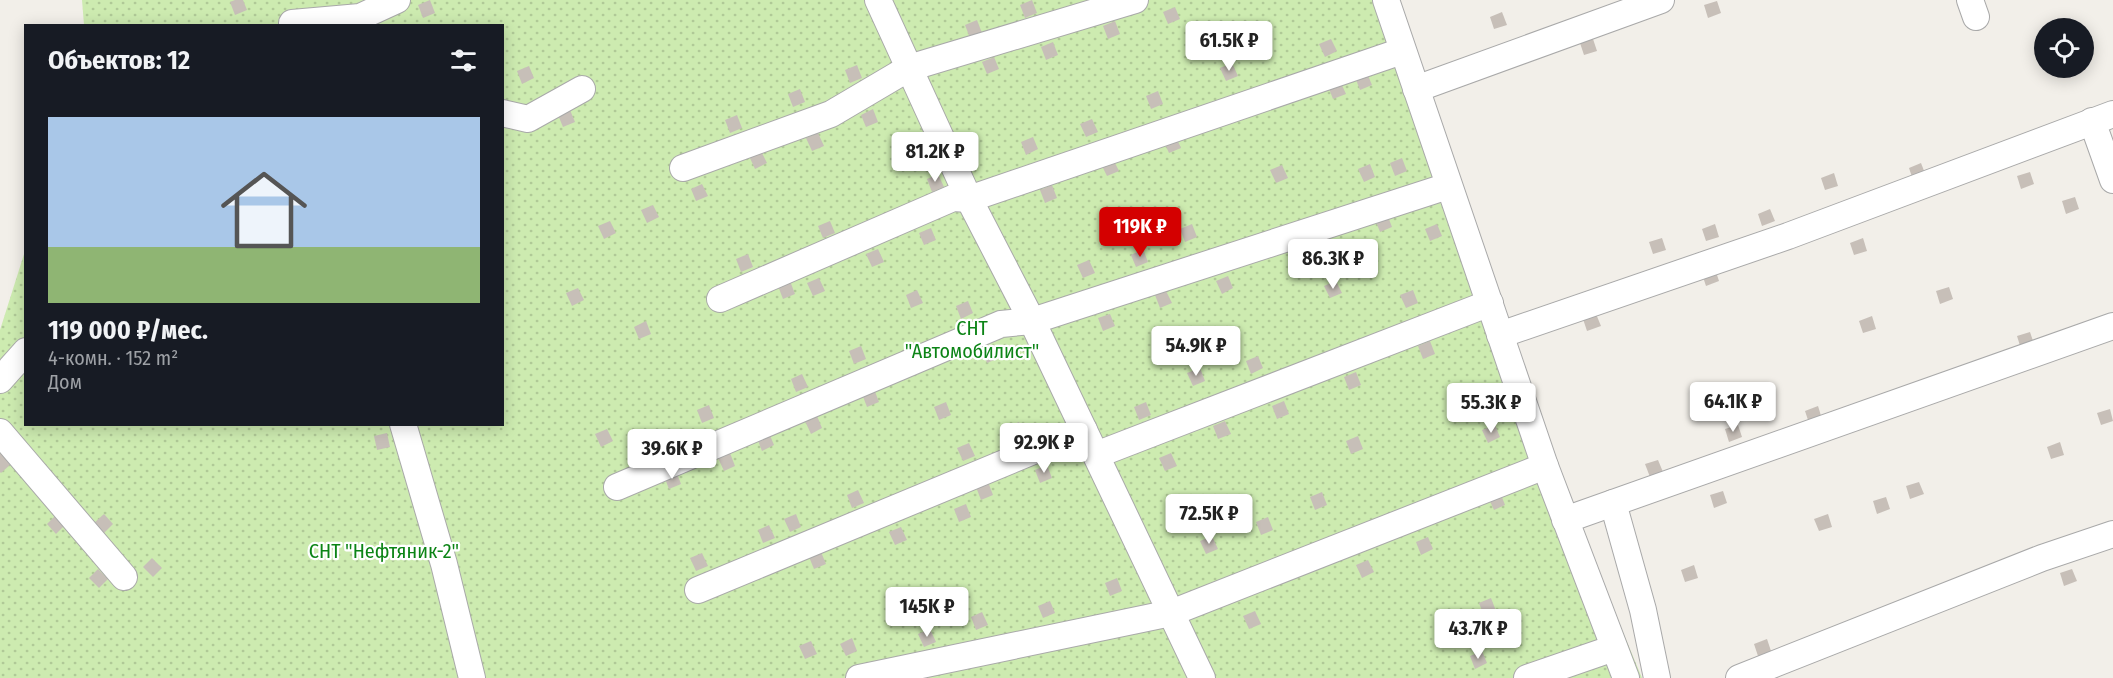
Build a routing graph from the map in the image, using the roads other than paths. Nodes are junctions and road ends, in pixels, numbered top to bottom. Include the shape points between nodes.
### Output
1 (397, 0) edge
2 (878, 0) edge
3 (1135, 0) edge
4 (1386, 0) edge
5 (1661, 0) edge
6 (365, 21) edge
7 (292, 23) dead end
8 (1402, 51) junction
9 (909, 68) junction
10 (582, 89) dead end
11 (1416, 89) junction
12 (504, 113) edge
13 (2103, 117) edge
14 (683, 168) dead end
15 (2113, 180) edge
16 (1448, 186) junction
17 (969, 198) junction
18 (720, 298) dead end
19 (1490, 303) junction
20 (1032, 321) junction
21 (2113, 326) edge
22 (1500, 335) junction
23 (24, 353) edge
24 (0, 380) edge
25 (404, 426) edge
26 (1084, 430) junction
27 (0, 432) edge
28 (1096, 455) junction
29 (1545, 466) junction
30 (617, 487) dead end
31 (1613, 503) junction
32 (1565, 520) junction
33 (2113, 534) edge
34 (124, 577) dead end
35 (698, 590) dead end
36 (1171, 613) junction
37 (1614, 648) junction
38 (472, 678) edge
39 (859, 678) edge
40 (1202, 678) edge
41 (1527, 678) edge
42 (1626, 678) edge
43 (1657, 678) edge
44 (1738, 678) edge

1 - 6 street
2 - 9 street
3 - 9 street
4 - 8 street
5 - 11 street
6 - 7 street
8 - 11 street
8 - 17 street
9 - 14 street via 831,114
9 - 17 street
10 - 12 street via 528,119
11 - 16 street
13 - 15 street
13 - 22 street via 1788,236
16 - 19 street
16 - 20 street
17 - 18 street via 953,198
17 - 20 street
19 - 22 street
19 - 28 street
20 - 26 street
20 - 30 street via 1001,324
21 - 31 street
22 - 29 street
23 - 24 street
25 - 38 street
26 - 28 street
26 - 35 street
27 - 34 street
28 - 36 street
29 - 32 street
29 - 36 street
31 - 32 street
31 - 43 street via 1643,610
32 - 37 street
33 - 44 street via 2042,558
36 - 39 street
36 - 40 street
37 - 41 street
37 - 42 street

